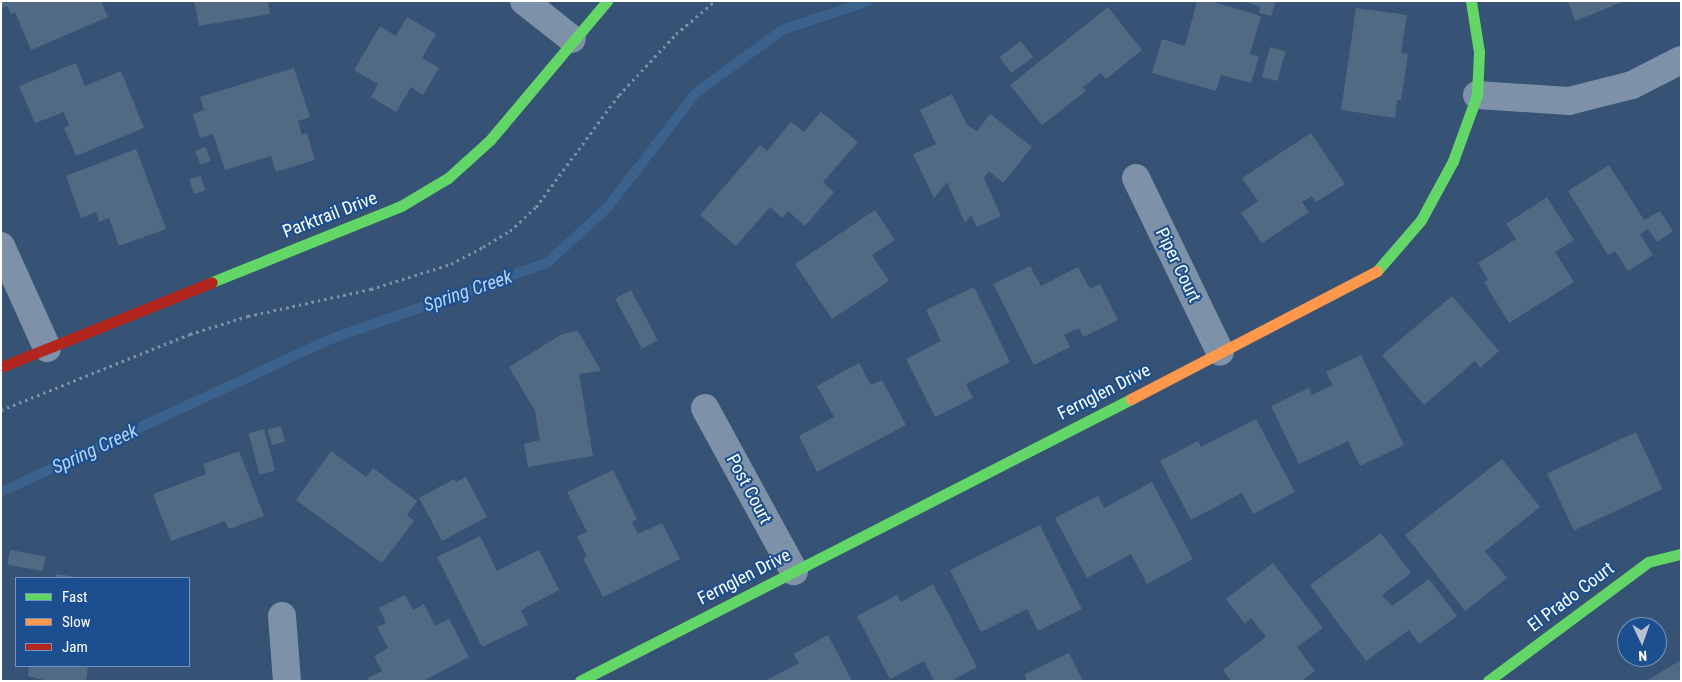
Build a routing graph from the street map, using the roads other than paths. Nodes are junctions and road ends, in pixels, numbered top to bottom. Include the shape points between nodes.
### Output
1 (524, 1) edge
2 (607, 1) edge
3 (1472, 1) edge
4 (572, 40) junction
5 (1681, 60) edge
6 (1477, 95) junction
7 (1136, 178) dead end
8 (1, 246) edge
9 (47, 348) junction
10 (1220, 352) junction
11 (1, 367) edge
12 (705, 408) dead end
13 (1681, 554) edge
14 (794, 571) junction
15 (282, 616) dead end
16 (287, 681) edge
17 (580, 681) edge
18 (1488, 681) edge

1 - 4 street
2 - 4 street, Parktrail Drive
3 - 6 street, Fernglen Drive via 1478,52
4 - 9 street, Parktrail Drive via 490,140 448,178 401,206
5 - 6 street via 1632,85 1569,100
6 - 10 street, Fernglen Drive via 1453,161 1421,220 1373,276 1317,307
7 - 10 street, Piper Court
8 - 9 street
9 - 11 street, Parktrail Drive
10 - 14 street, Fernglen Drive
12 - 14 street, Post Court
13 - 18 street, El Prado Court via 1648,562
14 - 17 street, Fernglen Drive
15 - 16 street

